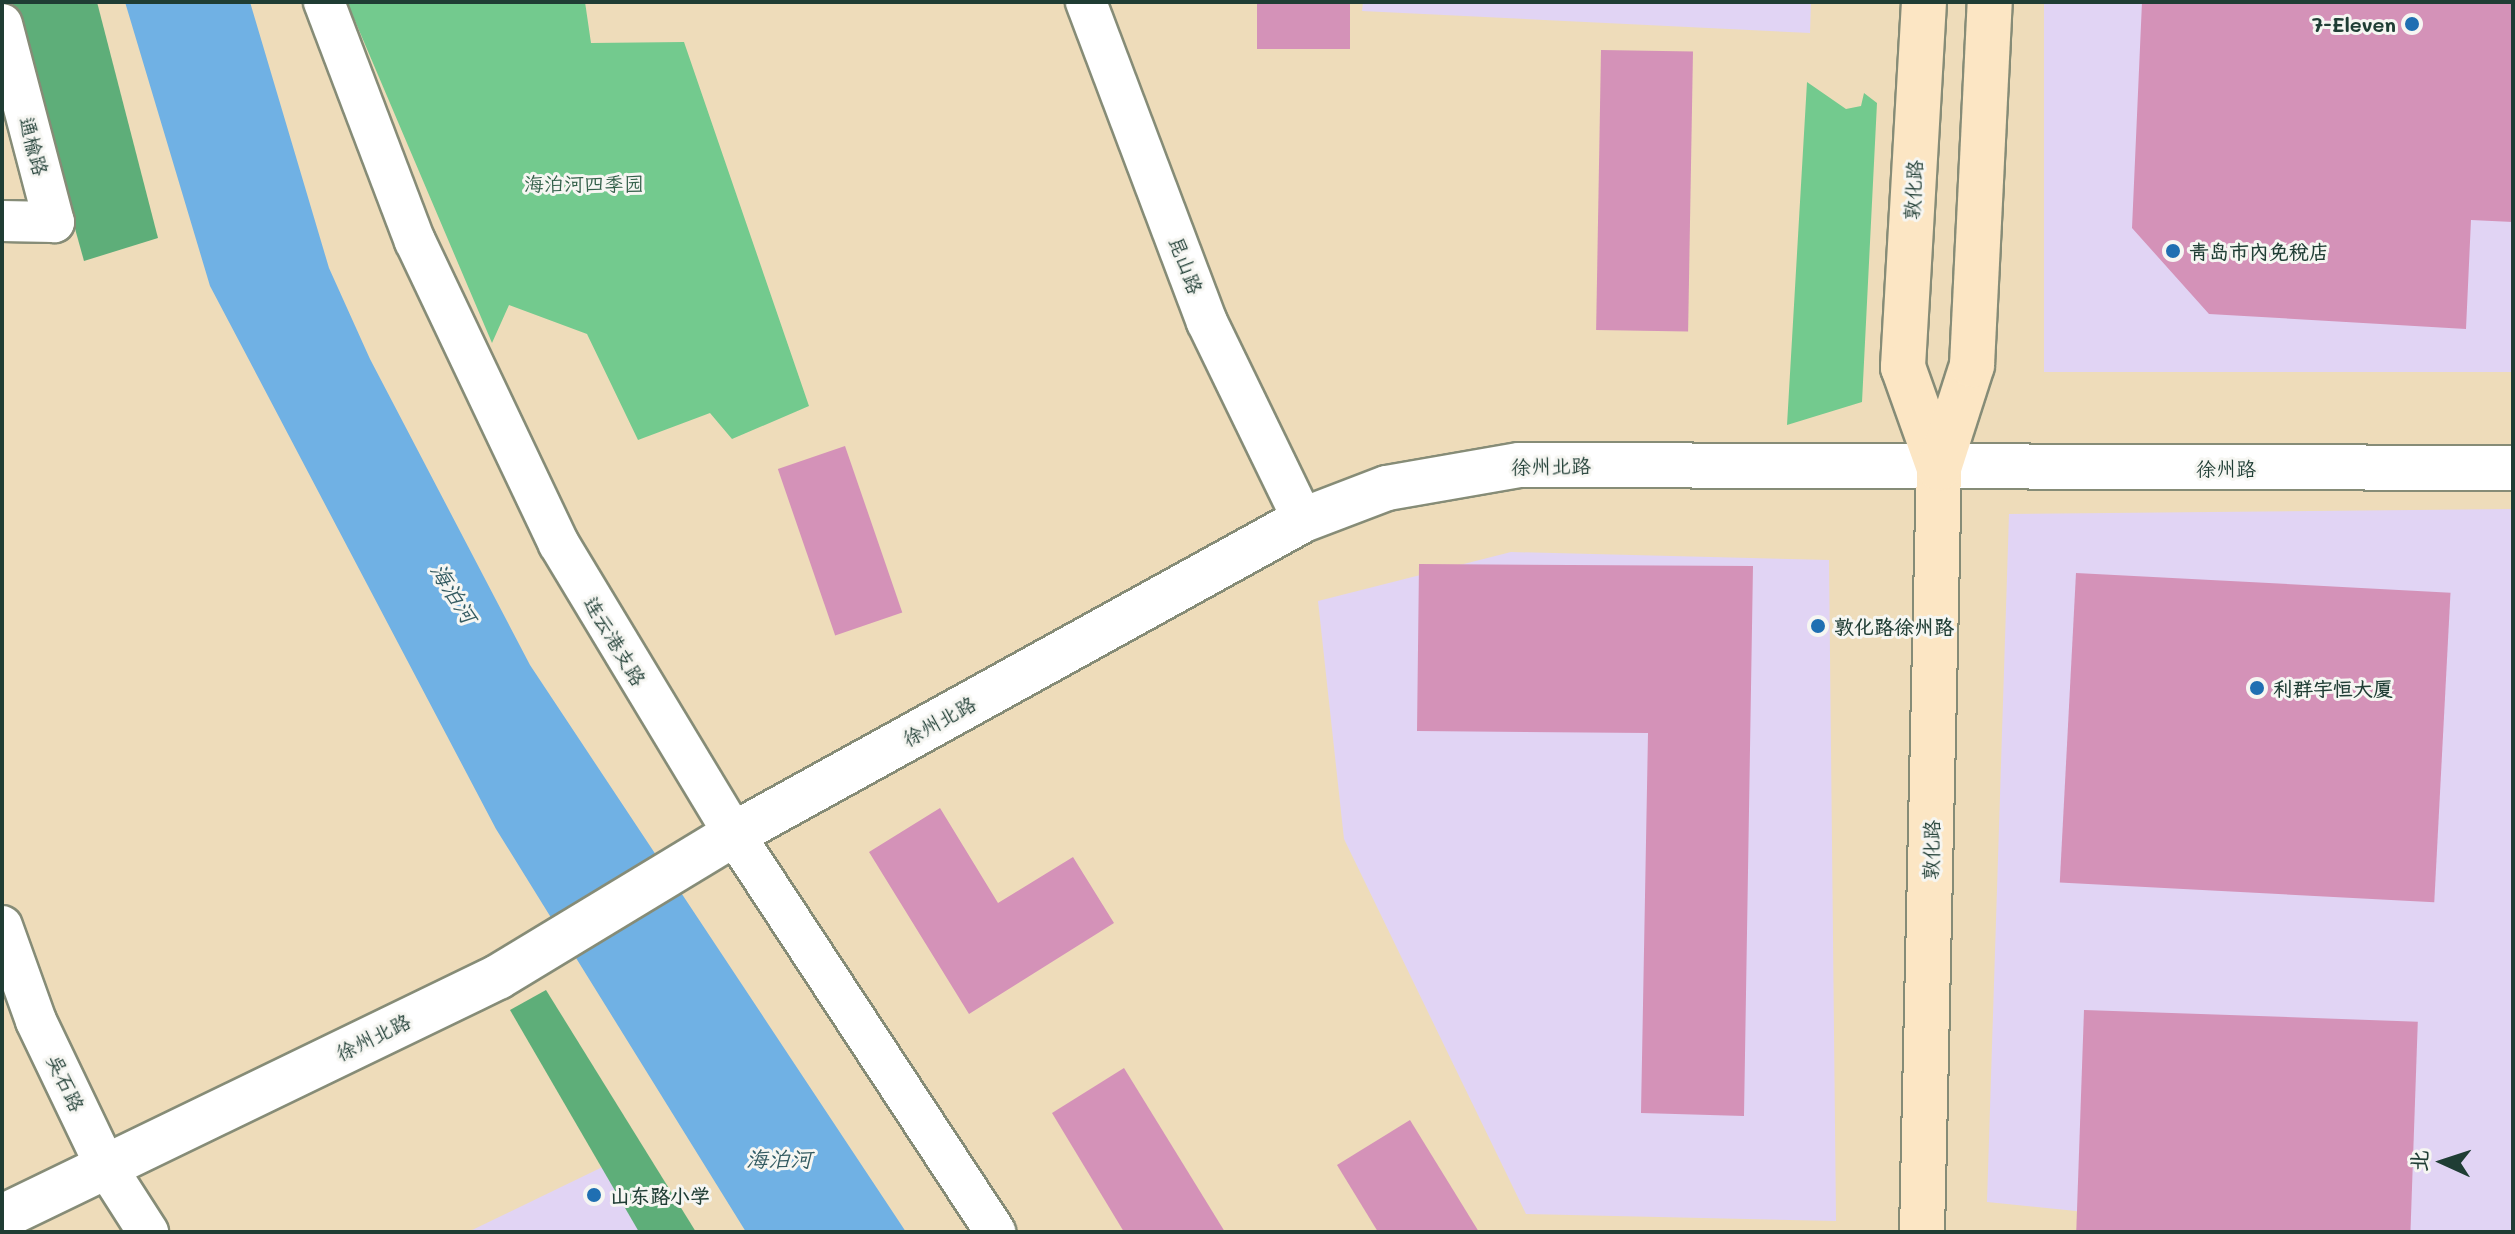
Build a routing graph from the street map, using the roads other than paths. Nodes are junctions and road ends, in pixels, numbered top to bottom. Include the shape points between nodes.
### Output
1 (324, 2) edge
2 (1086, 2) edge
3 (1924, 2) edge
4 (1990, 2) edge
5 (2, 24) edge
6 (2, 221) edge
7 (1939, 468) junction
8 (2513, 468) edge
9 (1303, 520) junction
10 (734, 834) junction
11 (2, 926) edge
12 (105, 1165) junction
13 (2, 1217) edge
14 (148, 1232) edge
15 (995, 1232) edge
16 (1922, 1232) edge

1 - 10 street, 连云港支路 via 403,211 511,448 618,648
2 - 9 street, 昆山路 via 1207,322
3 - 7 main road, 敦化路 via 1903,367
4 - 7 main road, 敦化路 via 1972,365
5 - 6 street, 通榆路 via 54,222
7 - 8 street, 徐州路
7 - 9 street, 徐州北路 via 1519,465 1387,488
7 - 16 main road, 敦化路
9 - 10 street, 徐州北路
10 - 12 street, 徐州北路 via 498,977
10 - 15 street, 连云港支路
11 - 12 street, 吴石路 via 36,1021
12 - 13 street, 徐州北路
12 - 14 street, 吴石路

